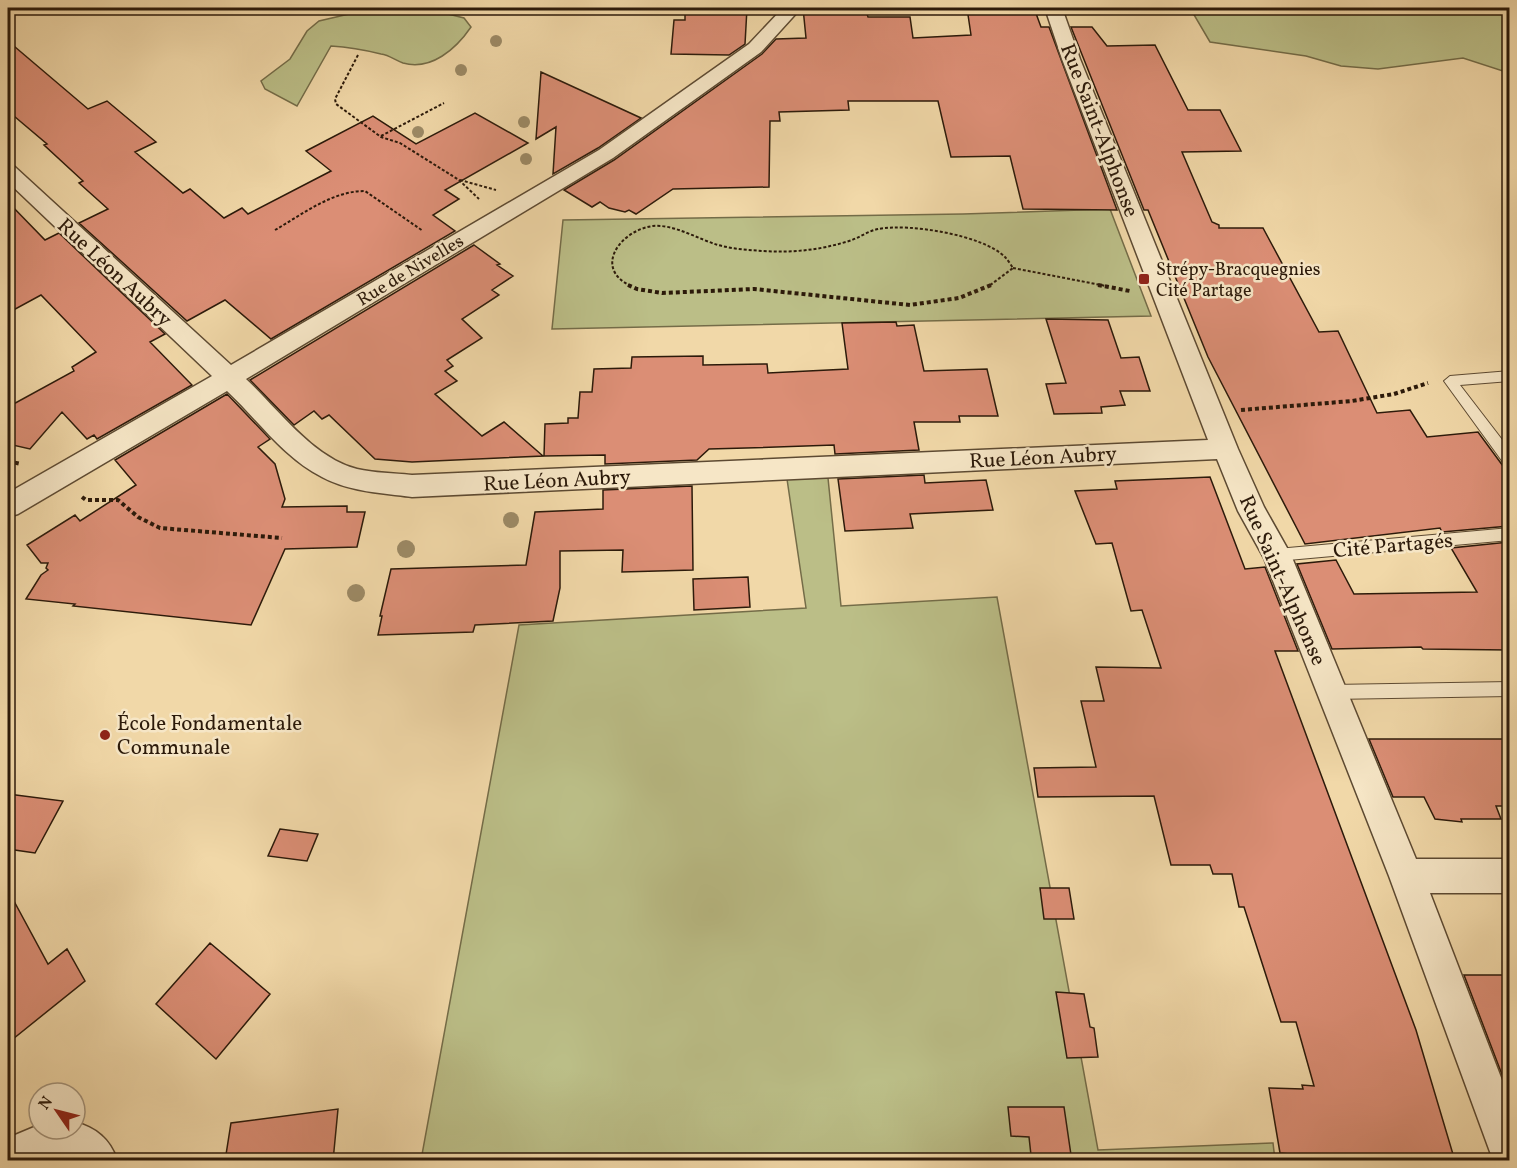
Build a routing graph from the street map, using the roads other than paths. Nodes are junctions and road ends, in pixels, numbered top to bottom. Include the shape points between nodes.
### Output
1 (792, 8) edge
2 (1054, 8) edge
3 (8, 171) edge
4 (1509, 376) edge
5 (229, 378) junction
6 (1226, 449) junction
7 (1509, 461) edge
8 (8, 506) edge
9 (1509, 534) edge
10 (1277, 555) junction
11 (1509, 689) edge
12 (1332, 692) junction
13 (1406, 876) junction
14 (1509, 876) edge
15 (1508, 1140) edge
16 (8, 1160) edge
17 (97, 1161) edge

1 - 5 street, Rue de Nivelles via 755,48 606,154
2 - 6 street, Rue Saint-Alphonse
3 - 5 street, Rue Léon Aubry
4 - 7 lane via 1450,381
5 - 6 street, Rue Léon Aubry via 294,444 331,470 356,479 403,486
5 - 8 street, Rue de Nivelles
6 - 10 street, Rue Saint-Alphonse via 1252,511
9 - 10 lane, Cité Partagés
10 - 12 street, Rue Saint-Alphonse
11 - 12 lane
12 - 13 street, Rue Saint-Alphonse
13 - 14 street
13 - 15 street, Rue Saint-Alphonse
16 - 17 street via 26,1147 66,1140 82,1145

